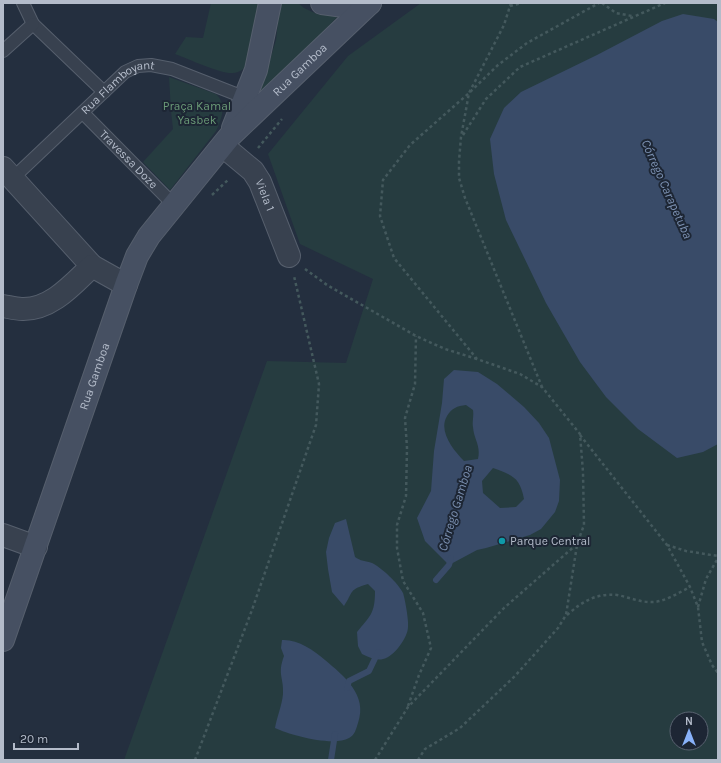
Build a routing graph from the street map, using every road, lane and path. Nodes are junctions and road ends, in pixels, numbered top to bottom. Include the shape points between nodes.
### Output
1 (23, 3) edge
2 (270, 3) edge
3 (322, 3) edge
4 (370, 3) edge
5 (522, 3) edge
6 (599, 3) edge
7 (602, 3) edge
8 (664, 3) edge
9 (511, 4) edge
10 (633, 16) junction
11 (33, 24) junction
12 (3, 51) edge
13 (104, 92) junction
14 (469, 93) junction
15 (246, 98) junction
16 (82, 113) junction
17 (461, 137) junction
18 (226, 141) junction
19 (8, 173) edge
20 (174, 205) junction
21 (289, 256) junction
22 (92, 266) junction
23 (126, 285) junction
24 (3, 306) edge
25 (416, 336) junction
26 (477, 359) junction
27 (542, 387) junction
28 (580, 434) junction
29 (3, 535) edge
30 (577, 544) junction
31 (667, 545) junction
32 (36, 547) junction
33 (718, 557) edge
34 (690, 587) junction
35 (698, 607) junction
36 (566, 615) junction
37 (3, 640) edge
38 (718, 673) edge
39 (408, 707) junction
40 (195, 760) edge
41 (375, 760) edge
42 (418, 760) edge

1 - 11 lane
2 - 15 main road, Rua Gamboa via 256,70
3 - 4 main road via 344,6
4 - 18 main road, Rua Gamboa
5 - 9 path
6 - 14 path via 527,43 498,65
7 - 10 path via 616,13
8 - 10 path
9 - 14 path via 504,25
10 - 17 path via 520,67 486,99
11 - 12 lane
11 - 13 lane
13 - 15 lane, Rua Flamboyant via 125,72 138,66 151,65 172,69
13 - 16 lane, Rua Flamboyant
14 - 17 path
14 - 26 path via 410,145 383,180 380,216 394,258
15 - 18 main road, Rua Gamboa
16 - 19 lane, Rua Flamboyant
16 - 20 lane, Travessa Doze
17 - 27 path via 459,178 465,198
18 - 20 main road, Rua Gamboa
18 - 21 street, Viela 1 via 260,182
19 - 22 street
20 - 23 main road, Rua Gamboa via 149,236 137,256
21 - 25 path via 327,285
21 - 40 path via 319,384 316,425 252,610
22 - 23 street
22 - 24 street via 61,295 40,306 22,310
23 - 32 main road, Rua Gamboa
25 - 26 path
25 - 39 path via 415,384 405,418 406,496 397,525 397,548 403,581 423,613 431,648
26 - 27 path via 520,374
27 - 28 path
28 - 30 path via 584,525
28 - 31 path
29 - 32 street
30 - 36 path
30 - 39 path via 504,608
31 - 33 path
31 - 34 path
32 - 37 main road, Rua Gamboa
33 - 35 path via 706,580
34 - 35 path
34 - 36 path via 651,602 616,595 596,596 582,601
35 - 38 path via 702,642
36 - 42 path via 558,628 515,676 460,728 425,749
39 - 41 path

